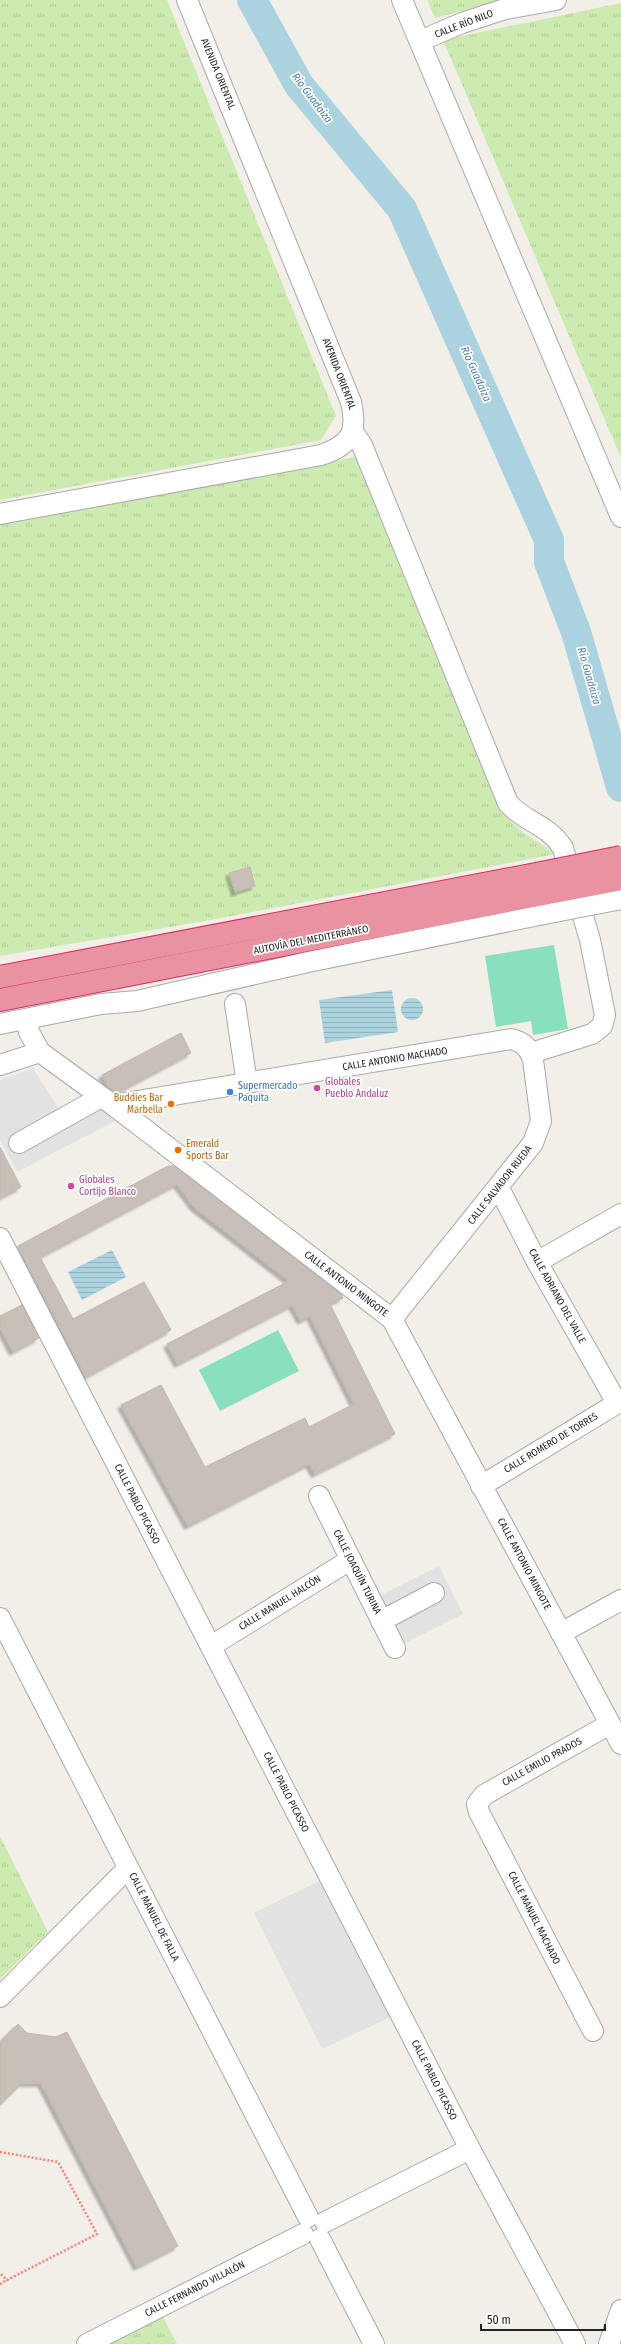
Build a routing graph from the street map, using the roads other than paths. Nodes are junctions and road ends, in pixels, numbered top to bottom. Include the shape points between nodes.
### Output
1 (188, 0) edge
2 (402, 0) edge
3 (556, 0) edge
4 (420, 41) junction
5 (353, 432) junction
6 (0, 514) edge
7 (621, 517) edge
8 (621, 857) edge
9 (621, 879) edge
10 (621, 899) edge
11 (536, 906) junction
12 (0, 977) edge
13 (0, 1000) edge
14 (234, 1004) dead end
15 (27, 1019) junction
16 (0, 1024) edge
17 (40, 1052) junction
18 (531, 1053) junction
19 (0, 1065) edge
20 (247, 1083) junction
21 (107, 1101) junction
22 (19, 1143) dead end
23 (499, 1188) junction
24 (621, 1214) edge
25 (0, 1238) edge
26 (537, 1262) junction
27 (392, 1319) junction
28 (619, 1402) edge
29 (481, 1486) junction
30 (319, 1496) dead end
31 (350, 1560) junction
32 (434, 1593) dead end
33 (621, 1600) edge
34 (0, 1618) edge
35 (381, 1621) junction
36 (561, 1633) junction
37 (211, 1646) junction
38 (395, 1648) dead end
39 (610, 1724) junction
40 (621, 1744) edge
41 (477, 1804) joint
42 (128, 1868) junction
43 (0, 1997) edge
44 (593, 2031) dead end
45 (470, 2149) junction
46 (314, 2228) junction
47 (621, 2310) edge
48 (87, 2344) edge
49 (374, 2344) edge
50 (575, 2344) edge
51 (609, 2344) edge

1 - 5 street, AVENIDA ORIENTAL via 351,402
2 - 4 street
3 - 4 street, CALLE RÍO NILO via 505,9 462,23
4 - 7 street
5 - 6 street via 345,443 334,451 321,455
5 - 18 street via 365,453 508,803 515,811 546,828 563,848 588,932 605,1015 602,1026 592,1034
8 - 12 highway, bridge
9 - 11 highway, AUTOVÍA DEL MEDITERRÁNEO, bridge
10 - 11 street, bridge
11 - 13 highway, AUTOVÍA DEL MEDITERRÁNEO
11 - 15 street via 136,1001 101,1004
14 - 20 street
15 - 16 street
15 - 17 street, CALLE ANTONIO MINGOTE via 29,1032
17 - 19 street
17 - 21 street, CALLE ANTONIO MINGOTE
18 - 20 street, CALLE ANTONIO MACHADO via 524,1044 511,1040
18 - 23 street, CALLE SALVADOR RUEDA via 541,1121 533,1143
20 - 21 street, CALLE ANTONIO MACHADO
21 - 22 street, CALLE ANTONIO MACHADO
21 - 27 street, CALLE ANTONIO MINGOTE
23 - 26 street, CALLE ADRIANO DEL VALLE
23 - 27 street, CALLE SALVADOR RUEDA
24 - 26 street
25 - 37 street, CALLE PABLO PICASSO
26 - 28 street, CALLE ADRIANO DEL VALLE
27 - 29 street, CALLE ANTONIO MINGOTE
28 - 29 street, CALLE ROMERO DE TORRES
29 - 36 street, CALLE ANTONIO MINGOTE
30 - 31 street, CALLE JOAQUÍN TURINA
31 - 35 street, CALLE JOAQUÍN TURINA
31 - 37 street, CALLE MANUEL HALCÓN
32 - 35 street
33 - 36 street
34 - 42 street, CALLE MANUEL DE FALLA
35 - 38 street, CALLE JOAQUÍN TURINA
36 - 39 street, CALLE ANTONIO MINGOTE
37 - 45 street, CALLE PABLO PICASSO
39 - 40 street, CALLE ANTONIO MINGOTE
39 - 41 street, CALLE EMILIO PRADOS via 484,1795
41 - 44 street, CALLE MANUEL MACHADO
42 - 43 street
42 - 46 street, CALLE MANUEL DE FALLA
45 - 46 street, CALLE FERNANDO VILLALÓN
45 - 50 street, CALLE PABLO PICASSO
46 - 48 street, CALLE FERNANDO VILLALÓN
46 - 49 street, CALLE MANUEL DE FALLA
47 - 51 street

